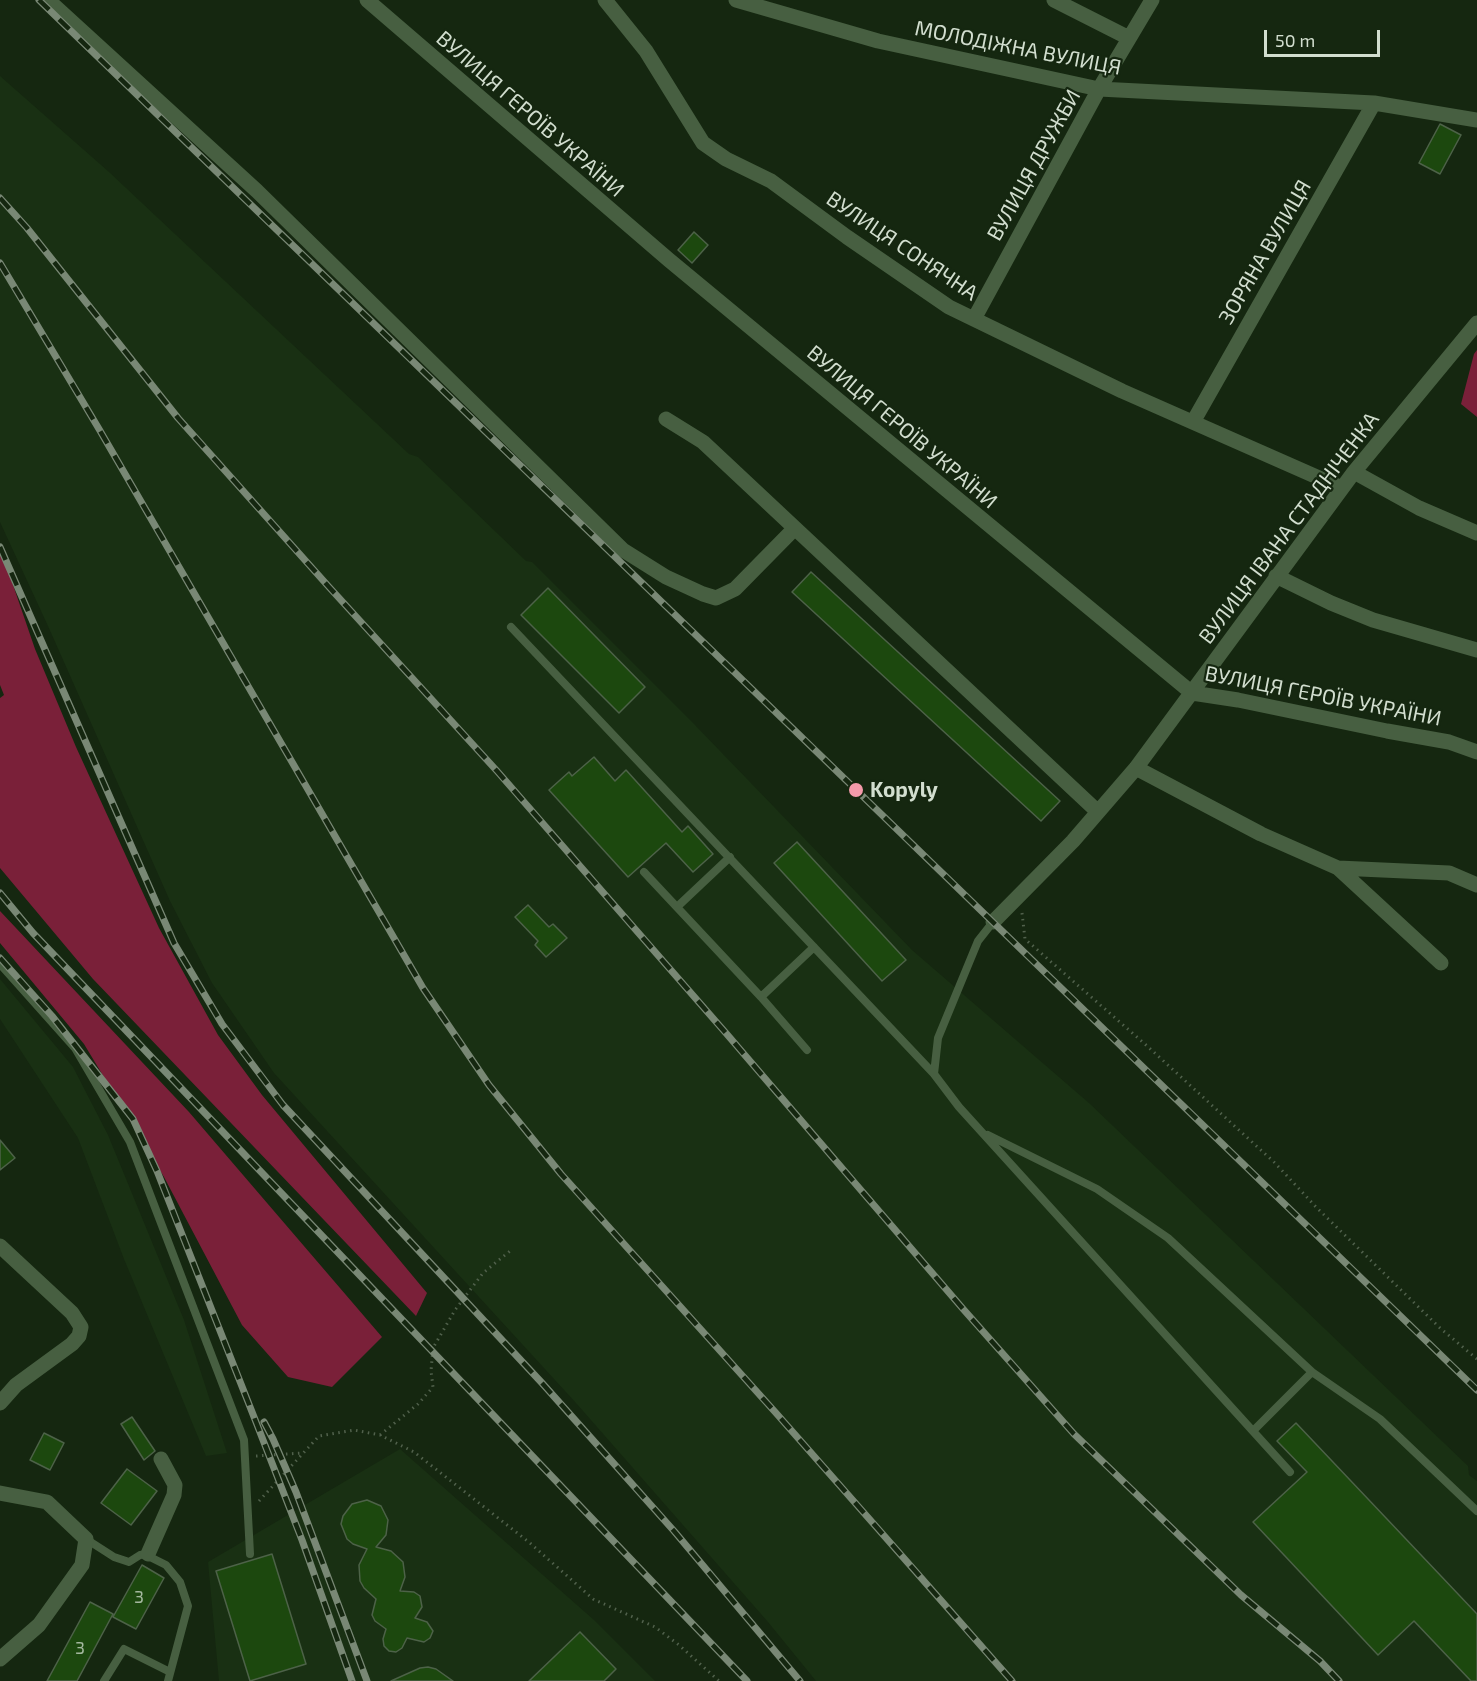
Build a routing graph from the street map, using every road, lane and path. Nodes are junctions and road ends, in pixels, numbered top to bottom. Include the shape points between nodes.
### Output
1 (48, 0) edge
2 (367, 0) edge
3 (605, 0) edge
4 (736, 0) edge
5 (1054, 0) edge
6 (1152, 0) edge
7 (1129, 38) junction
8 (1099, 89) junction
9 (1374, 103) junction
10 (1477, 120) edge
11 (974, 319) junction
12 (1477, 323) edge
13 (666, 419) dead end
14 (1193, 422) junction
15 (1354, 472) junction
16 (1342, 488) junction
17 (795, 528) junction
18 (1477, 533) edge
19 (1276, 576) junction
20 (511, 627) dead end
21 (1477, 650) edge
22 (1192, 693) junction
23 (1477, 752) edge
24 (1136, 768) junction
25 (1098, 812) junction
26 (730, 857) junction
27 (1338, 868) junction
28 (644, 872) dead end
29 (1477, 885) edge
30 (1021, 895) junction
31 (677, 907) junction
32 (993, 922) joint
33 (814, 947) junction
34 (0, 963) edge
35 (1441, 963) dead end
36 (760, 997) junction
37 (807, 1050) dead end
38 (934, 1074) junction
39 (983, 1132) junction
40 (0, 1246) edge
41 (510, 1251) dead end
42 (1477, 1359) edge
43 (1312, 1372) junction
44 (0, 1402) edge
45 (1253, 1431) junction
46 (380, 1435) junction
47 (304, 1453) junction
48 (245, 1456) junction
49 (161, 1459) dead end
50 (1290, 1472) dead end
51 (0, 1493) edge
52 (1477, 1511) edge
53 (248, 1514) junction
54 (86, 1539) junction
55 (148, 1554) junction
56 (250, 1554) dead end
57 (0, 1659) edge
58 (170, 1672) junction
59 (104, 1681) edge
60 (168, 1681) edge
61 (719, 1681) edge

1 - 17 street via 257,191 623,550 666,577 717,598 735,589
2 - 22 street, ВУЛИЦЯ ГЕРОЇВ УКРАЇНИ via 669,260
3 - 11 street, ВУЛИЦЯ СОНЯЧНА via 646,51 703,143 771,181 893,269
4 - 8 street, МОЛОДІЖНА ВУЛИЦЯ via 878,41
5 - 7 street
6 - 7 street, ВУЛИЦЯ ДРУЖБИ
7 - 8 street, ВУЛИЦЯ ДРУЖБИ
8 - 9 street, МОЛОДІЖНА ВУЛИЦЯ
8 - 11 street, ВУЛИЦЯ ДРУЖБИ
9 - 10 street, МОЛОДІЖНА ВУЛИЦЯ
9 - 14 street, ЗОРЯНА ВУЛИЦЯ
11 - 14 street, ВУЛИЦЯ СОНЯЧНА
12 - 15 street, ВУЛИЦЯ ІВАНА СТАДНІЧЕНКА
13 - 17 street via 703,442
14 - 16 street, ВУЛИЦЯ СОНЯЧНА
15 - 16 street, ВУЛИЦЯ ІВАНА СТАДНІЧЕНКА
15 - 18 street via 1419,508
16 - 19 street, ВУЛИЦЯ ІВАНА СТАДНІЧЕНКА
17 - 25 street
19 - 21 street via 1373,620
19 - 22 street, ВУЛИЦЯ ІВАНА СТАДНІЧЕНКА
20 - 26 lane
22 - 23 street, ВУЛИЦЯ ГЕРОЇВ УКРАЇНИ via 1449,742
22 - 24 street, ВУЛИЦЯ ІВАНА СТАДНІЧЕНКА
24 - 25 street, ВУЛИЦЯ ІВАНА СТАДНІЧЕНКА
24 - 27 street via 1261,834
25 - 30 street, ВУЛИЦЯ ІВАНА СТАДНІЧЕНКА
26 - 31 lane
26 - 33 lane
27 - 29 street via 1449,873
27 - 35 street
28 - 31 lane
30 - 32 street, ВУЛИЦЯ ІВАНА СТАДНІЧЕНКА
30 - 42 path via 1025,939 1267,1155 1440,1328
31 - 36 lane
32 - 38 lane via 978,941 938,1038
33 - 36 lane
33 - 38 lane
34 - 48 lane via 75,1048 130,1142 244,1440
36 - 37 lane
38 - 39 lane
39 - 43 lane via 1097,1188 1168,1238
39 - 45 lane
40 - 44 street via 72,1313 81,1327 80,1336 72,1344 16,1385
41 - 46 path via 483,1273 433,1348 433,1388
43 - 45 lane
43 - 52 lane via 1380,1419
45 - 50 lane
46 - 47 path via 354,1430 319,1436
46 - 61 path via 414,1452 593,1599 655,1627
47 - 48 path
47 - 53 path
48 - 53 lane
49 - 55 street via 175,1485 174,1495
51 - 54 street via 47,1502
53 - 56 lane
54 - 55 lane via 129,1562
54 - 57 street via 82,1565 45,1617
55 - 58 lane via 166,1565 180,1582 188,1606
58 - 59 lane via 124,1649
58 - 60 lane

